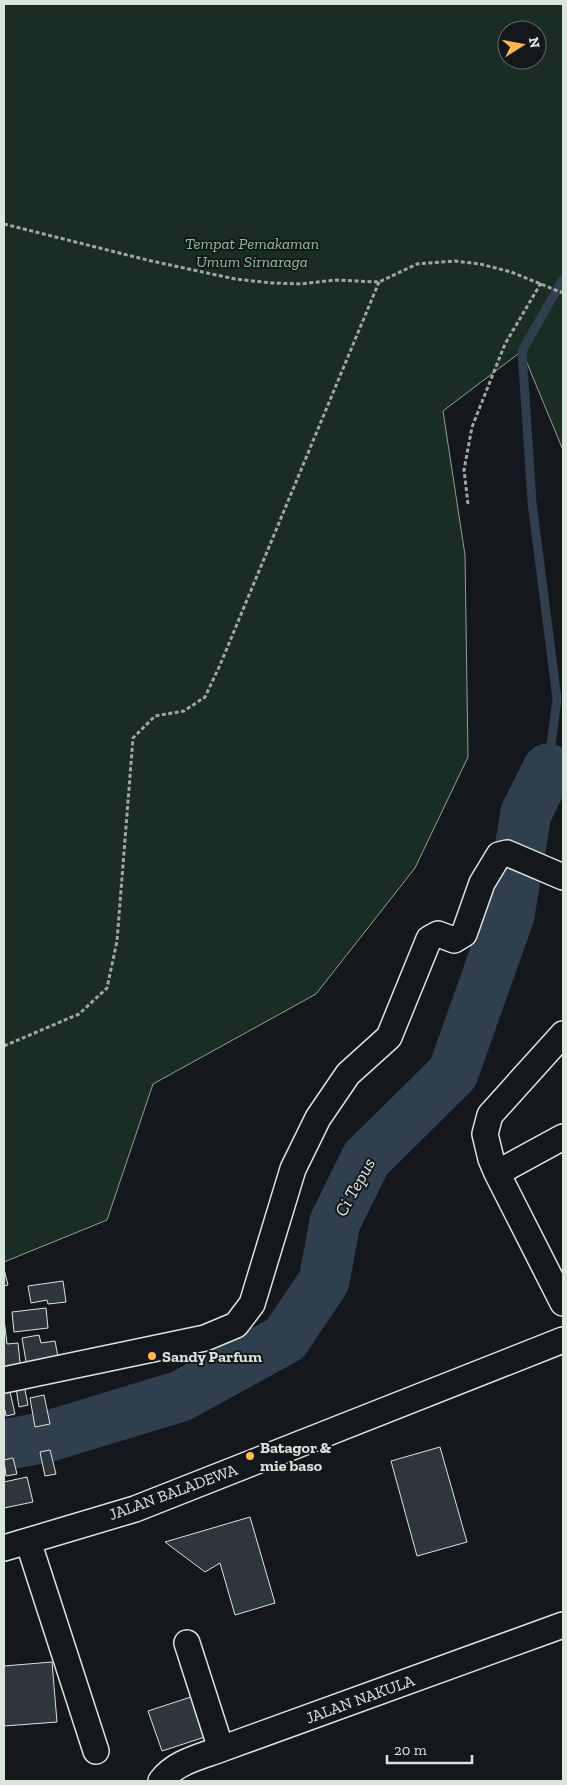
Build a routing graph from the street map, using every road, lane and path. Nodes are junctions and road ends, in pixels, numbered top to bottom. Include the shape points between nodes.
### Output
1 (4, 224) edge
2 (380, 282) junction
3 (541, 284) junction
4 (563, 293) edge
5 (468, 504) dead end
6 (563, 877) edge
7 (563, 1034) edge
8 (4, 1046) edge
9 (563, 1138) edge
10 (496, 1172) junction
11 (563, 1303) edge
12 (563, 1340) edge
13 (4, 1380) edge
14 (28, 1541) junction
15 (4, 1548) edge
16 (563, 1625) edge
17 (186, 1643) dead end
18 (221, 1749) junction
19 (96, 1751) dead end
20 (161, 1781) edge

1 - 2 path via 235,279 301,284 334,280
2 - 3 path via 417,264 455,261 511,272
2 - 8 path via 205,697 184,711 155,716 133,738 117,941 107,988 79,1014
3 - 4 path
3 - 5 path via 505,344 472,427 464,470
6 - 13 street via 507,852 499,855 482,883 464,934 454,940 438,934 429,940 389,1037 348,1074 318,1118 293,1169 252,1304 236,1325 205,1338
7 - 10 street via 490,1115 485,1134
9 - 10 street
10 - 11 street
12 - 14 street, JALAN BALADEWA via 135,1509
14 - 15 street, JALAN BALADEWA
14 - 19 street
16 - 18 street, JALAN NAKULA
17 - 18 street
18 - 20 street, JALAN NAKULA via 176,1767

